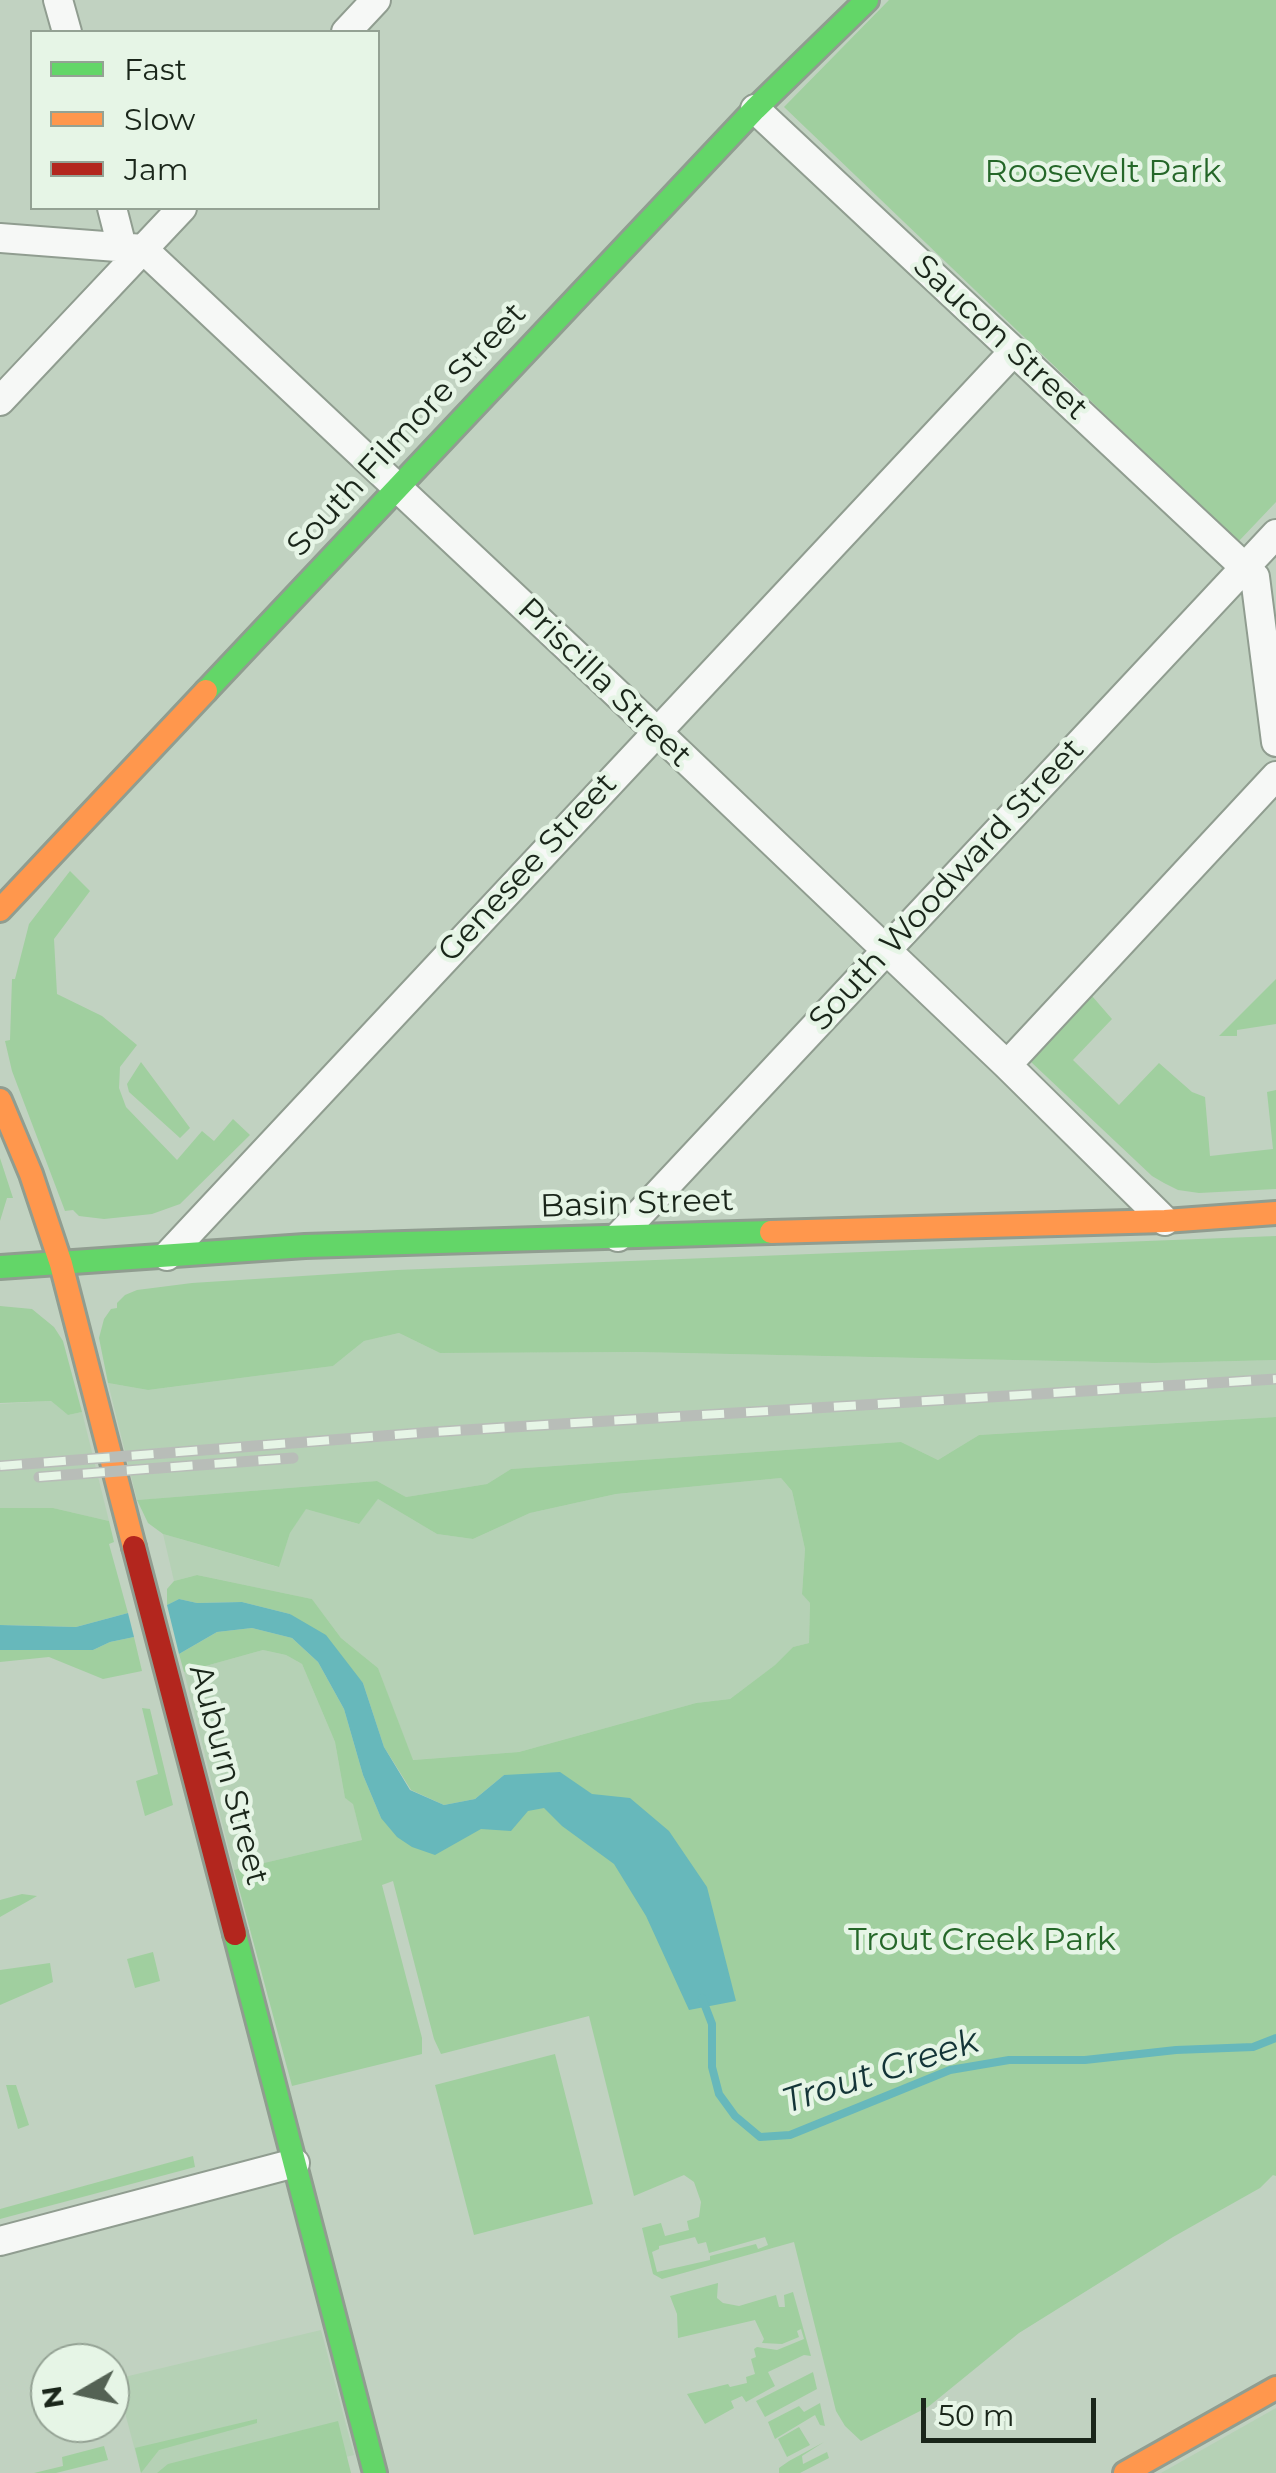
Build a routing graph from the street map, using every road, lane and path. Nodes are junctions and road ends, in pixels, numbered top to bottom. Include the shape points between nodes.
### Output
1 (58, 0) edge
2 (376, 0) edge
3 (867, 0) edge
4 (66, 30) edge
5 (348, 30) edge
6 (755, 109) junction
7 (113, 210) edge
8 (180, 210) edge
9 (0, 238) edge
10 (132, 248) junction
11 (1014, 351) junction
12 (0, 401) edge
13 (398, 487) junction
14 (1276, 534) edge
15 (1259, 573) edge
16 (655, 732) junction
17 (1276, 742) edge
18 (1276, 776) edge
19 (0, 910) edge
20 (886, 950) junction
21 (1007, 1065) junction
22 (0, 1100) edge
23 (1276, 1213) edge
24 (1164, 1221) junction
25 (618, 1237) junction
26 (167, 1256) junction
27 (62, 1264) junction
28 (0, 1267) edge
29 (295, 2163) junction
30 (0, 2241) edge
31 (1276, 2388) edge
32 (1127, 2472) edge
33 (375, 2473) edge

1 - 4 street
2 - 5 street
3 - 6 street, South Filmore Street
6 - 11 street, Saucon Street
6 - 13 street, South Filmore Street
7 - 10 street
8 - 10 street
9 - 10 street
10 - 12 street
10 - 13 street, Priscilla Street
11 - 15 street, Saucon Street
11 - 16 street, Genesee Street
13 - 16 street, Priscilla Street
13 - 19 street, South Filmore Street
14 - 15 street, South Woodward Street
15 - 17 street
15 - 20 street, South Woodward Street
16 - 20 street, Priscilla Street
16 - 26 street, Genesee Street
18 - 21 street
20 - 21 street, Priscilla Street
20 - 25 street, South Woodward Street
21 - 24 street, Priscilla Street
22 - 27 street, Auburn Street
23 - 24 street, Basin Street
24 - 25 street, Basin Street
25 - 26 street, Basin Street
26 - 27 street, Basin Street
27 - 28 street, Basin Street
27 - 29 street, Auburn Street
29 - 30 street
29 - 33 street, Auburn Street
31 - 32 street

